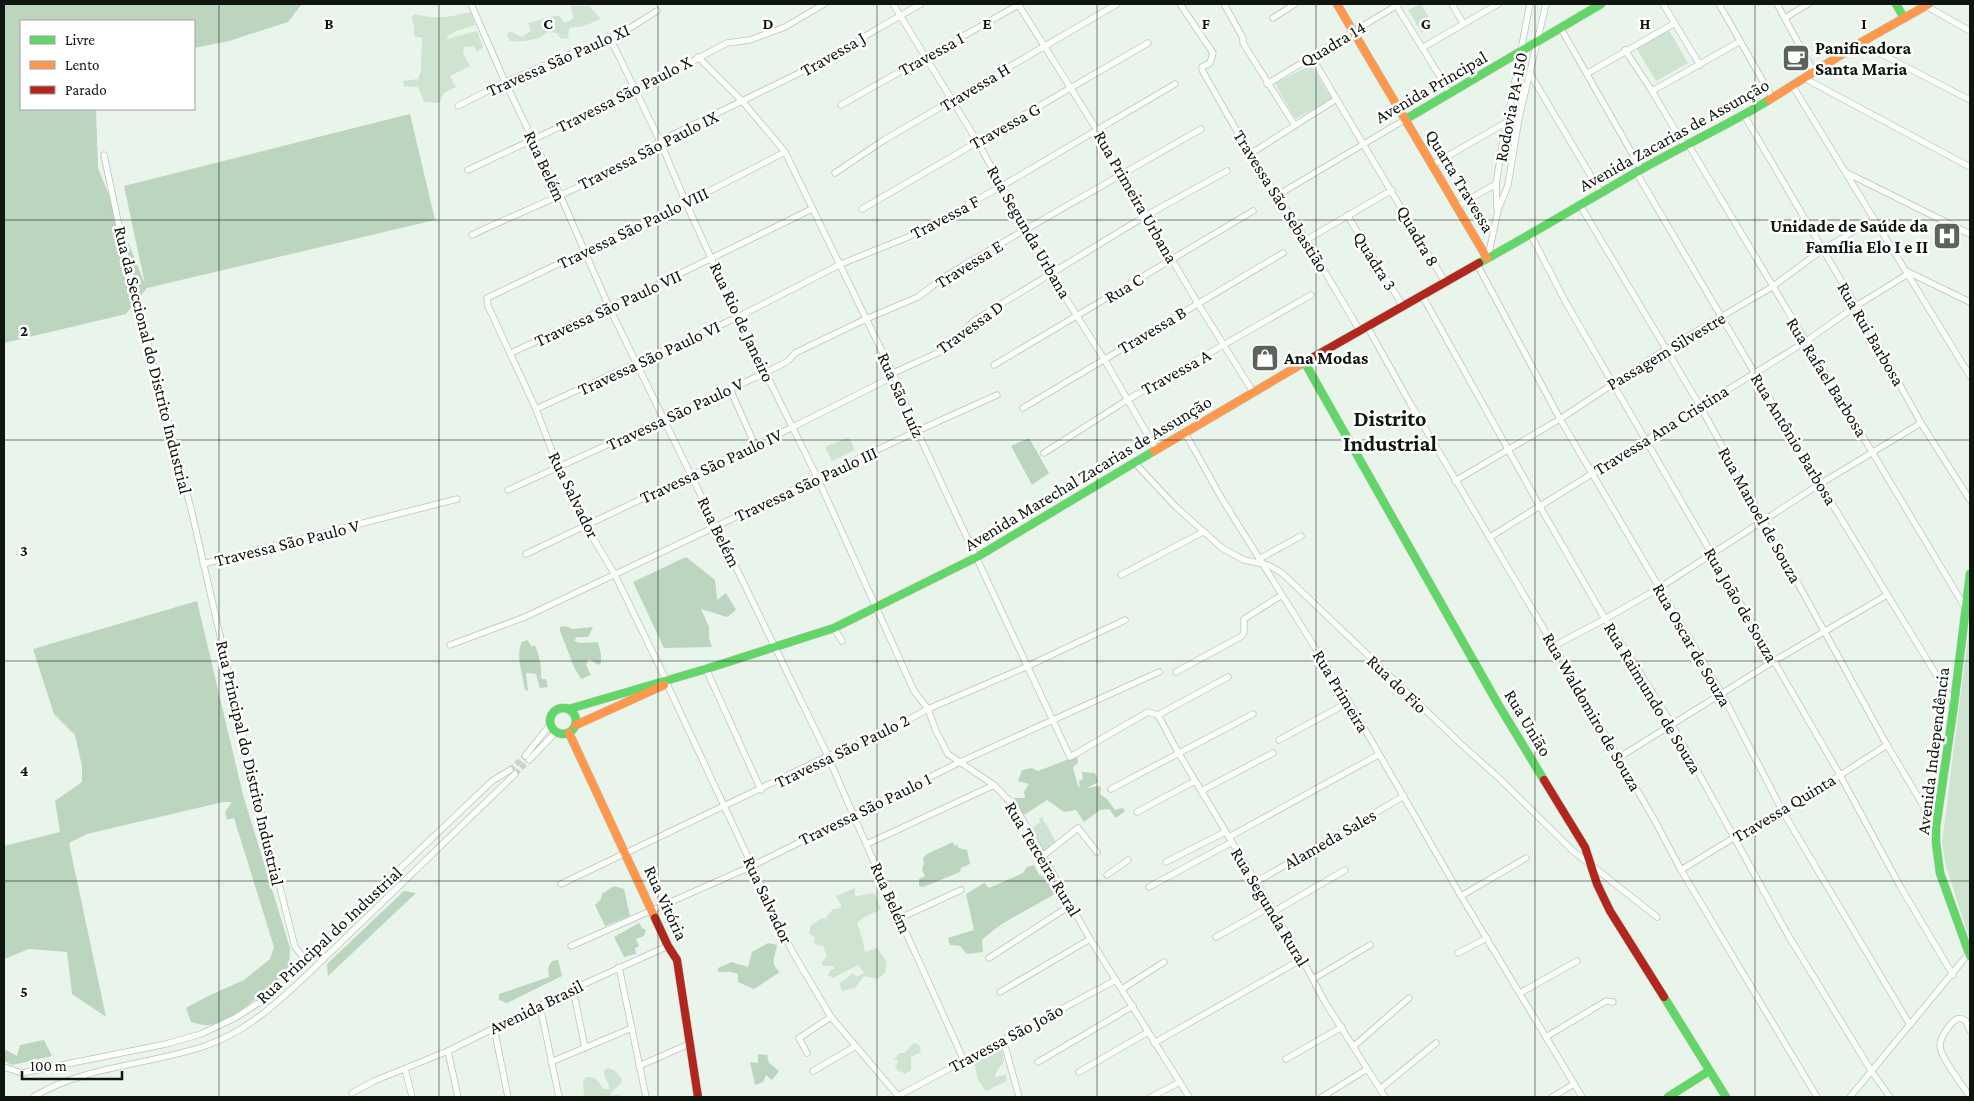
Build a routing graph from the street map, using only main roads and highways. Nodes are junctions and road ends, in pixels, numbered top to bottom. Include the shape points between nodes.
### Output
1 (1337, 4) edge
2 (1601, 4) edge
3 (1896, 4) edge
4 (1928, 5) edge
5 (1904, 18) junction
6 (1406, 119) junction
7 (1488, 258) junction
8 (1305, 362) junction
9 (1970, 574) edge
10 (667, 682) junction
11 (569, 709) junction
12 (576, 725) junction
13 (569, 733) junction
14 (1970, 955) edge
15 (1710, 1071) junction
16 (698, 1097) edge
17 (1668, 1097) edge
18 (1726, 1097) edge

1 - 6 main road, Quarta Travessa
2 - 6 main road, Avenida Principal
3 - 5 main road
4 - 5 main road, Avenida Zacarias de Assunção
5 - 7 main road, Avenida Zacarias de Assunção via 1744,115 1639,170
6 - 7 main road, Quarta Travessa
7 - 8 main road, Avenida Marechal Zacarias de Assunção
8 - 10 main road, Avenida Marechal Zacarias de Assunção via 977,557 834,628
8 - 15 main road, Rua União via 1484,678 1585,847 1610,911
9 - 14 main road, Avenida Independência via 1936,827 1940,873
10 - 11 main road, Avenida Marechal Zacarias de Assunção
10 - 12 main road, Avenida Marechal Zacarias de Assunção
11 - 12 main road via 575,715
11 - 13 main road via 554,711 550,720 555,732
12 - 13 main road
13 - 16 main road, Rua Vitória via 677,960
15 - 17 main road
15 - 18 main road, Rua União

